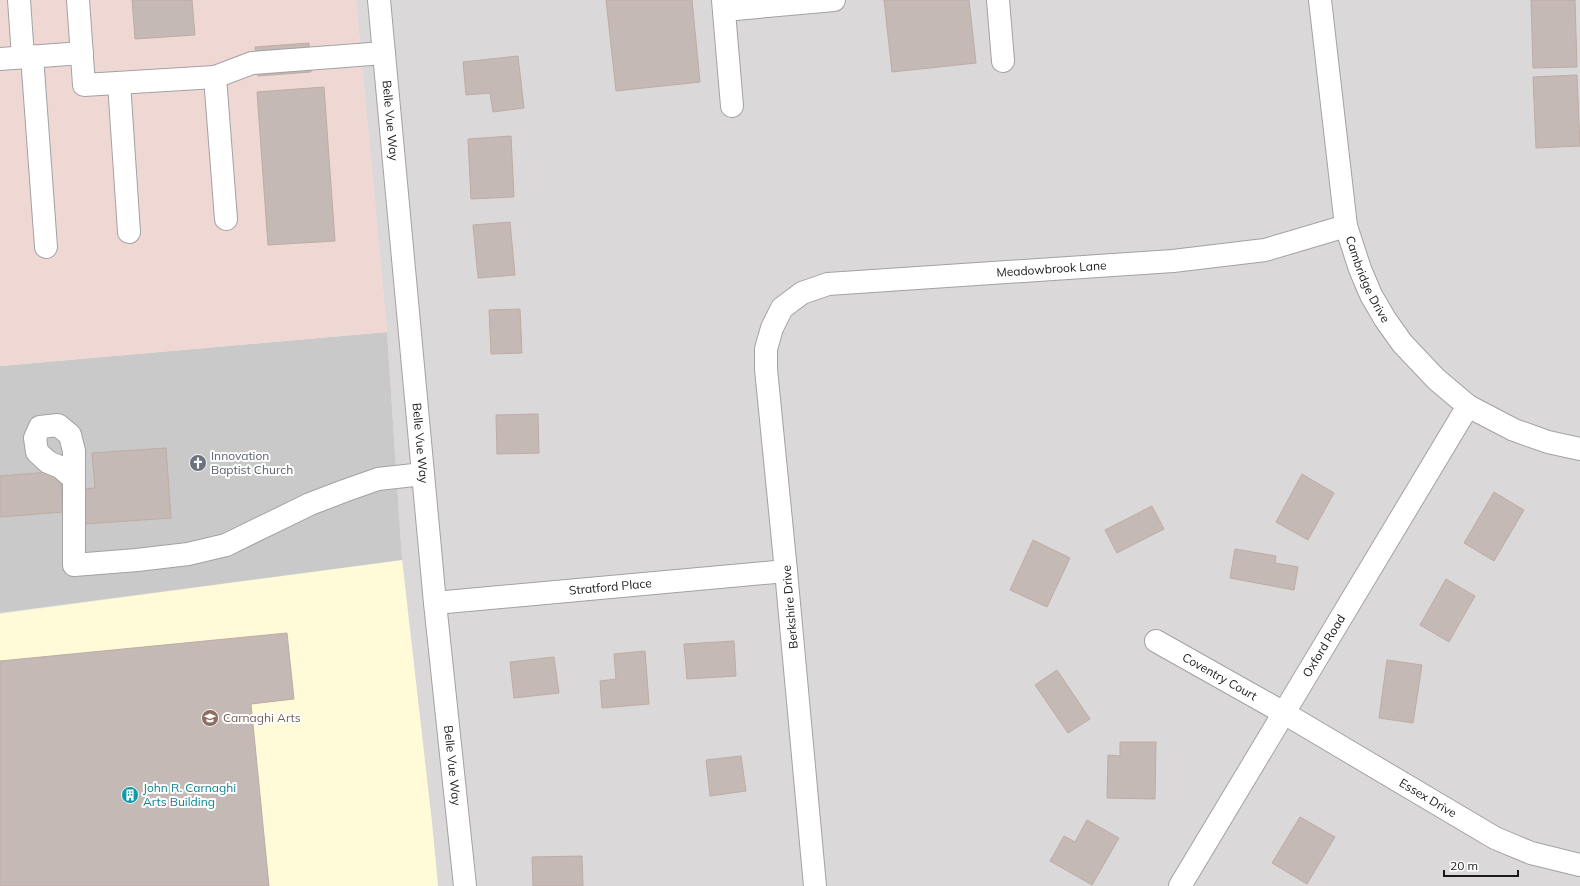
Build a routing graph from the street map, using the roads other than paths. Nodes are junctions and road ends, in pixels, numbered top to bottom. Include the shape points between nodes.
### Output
1 (19, 0) edge
2 (78, 0) edge
3 (379, 0) edge
4 (834, 0) edge
5 (998, 0) edge
6 (1320, 0) edge
7 (723, 5) edge
8 (82, 53) junction
9 (384, 54) junction
10 (28, 57) junction
11 (0, 59) edge
12 (1002, 61) dead end
13 (215, 77) junction
14 (119, 83) junction
15 (732, 106) dead end
16 (226, 219) dead end
17 (1346, 226) junction
18 (129, 232) dead end
19 (46, 247) dead end
20 (772, 328) joint
21 (1468, 406) junction
22 (1580, 449) edge
23 (423, 474) junction
24 (74, 479) dead end
25 (786, 571) junction
26 (435, 603) junction
27 (1156, 641) dead end
28 (1284, 712) junction
29 (1580, 865) edge
30 (465, 886) edge
31 (815, 886) edge
32 (1180, 886) edge

1 - 10 street
2 - 8 street
3 - 9 street, Belle Vue Way
4 - 7 street
5 - 12 street
6 - 17 street, Cambridge Drive
7 - 15 street
8 - 10 street
8 - 14 street via 84,85
9 - 13 street via 252,63
9 - 23 street, Belle Vue Way
10 - 11 street
10 - 19 street
13 - 14 street
13 - 16 street
14 - 18 street
17 - 20 street, Meadowbrook Lane via 1265,250 1173,261 828,284 802,293 782,308
17 - 21 street, Cambridge Drive via 1360,269 1385,319 1402,343 1436,379
20 - 25 street, Berkshire Drive via 766,349 766,369
21 - 22 street, Cambridge Drive via 1521,432 1548,442
21 - 28 street, Oxford Road
23 - 24 street via 378,479 344,491 310,504 226,545 188,554 74,565
23 - 26 street, Belle Vue Way
25 - 26 street, Stratford Place
25 - 31 street, Berkshire Drive
26 - 30 street, Belle Vue Way
27 - 28 street, Coventry Court
28 - 29 street, Essex Drive via 1495,838 1531,853
28 - 32 street, Oxford Road

